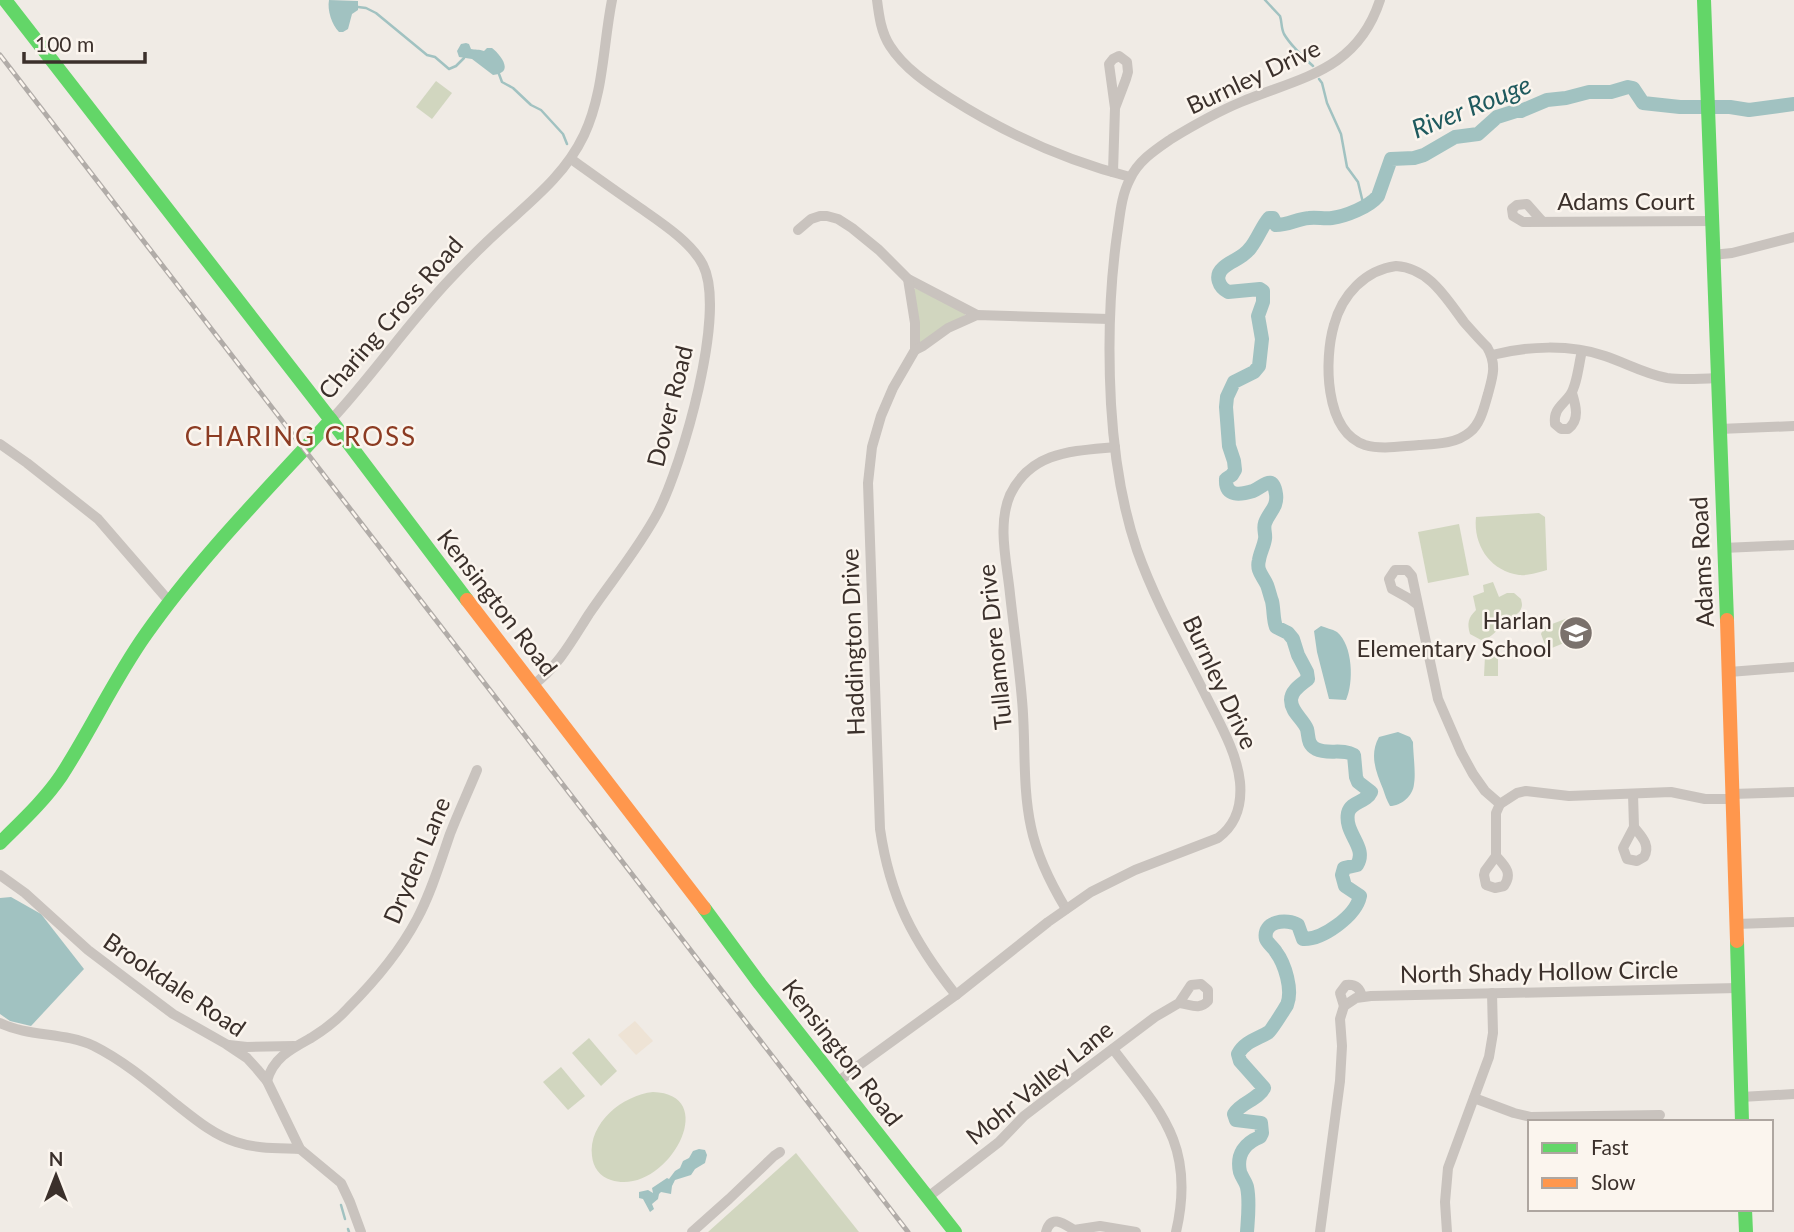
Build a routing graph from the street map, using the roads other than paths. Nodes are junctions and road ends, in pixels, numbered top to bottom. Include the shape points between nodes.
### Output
1 (5, 0) edge
2 (612, 0) edge
3 (877, 0) edge
4 (1380, 0) edge
5 (1704, 0) edge
6 (1115, 108) dead end
7 (570, 159) junction
8 (1113, 172) junction
9 (1130, 177) junction
10 (1542, 221) dead end
11 (1712, 221) junction
12 (798, 230) dead end
13 (1794, 237) edge
14 (1713, 255) junction
15 (908, 279) junction
16 (977, 315) junction
17 (1109, 319) junction
18 (915, 349) junction
19 (1582, 351) junction
20 (1492, 355) junction
21 (1717, 378) junction
22 (1572, 393) dead end
23 (331, 420) junction
24 (1794, 426) edge
25 (1718, 429) junction
26 (0, 444) edge
27 (1115, 446) junction
28 (1794, 545) edge
29 (1723, 548) junction
30 (169, 601) junction
31 (1418, 605) dead end
32 (1794, 667) edge
33 (1729, 673) junction
34 (534, 685) junction
35 (477, 770) dead end
36 (1794, 792) edge
37 (1633, 794) junction
38 (1732, 797) junction
39 (1500, 804) junction
40 (1634, 827) dead end
41 (0, 844) edge
42 (1496, 856) dead end
43 (0, 875) edge
44 (1066, 909) junction
45 (1794, 922) edge
46 (1736, 924) junction
47 (1738, 988) junction
48 (1492, 993) junction
49 (956, 995) junction
50 (1362, 997) junction
51 (1179, 1003) dead end
52 (1344, 1006) junction
53 (0, 1023) edge
54 (226, 1044) junction
55 (295, 1046) junction
56 (1113, 1049) junction
57 (267, 1081) junction
58 (838, 1082) junction
59 (1794, 1094) edge
60 (1741, 1097) junction
61 (1474, 1098) junction
62 (1660, 1115) dead end
63 (1742, 1120) edge
64 (300, 1149) junction
65 (780, 1152) dead end
66 (928, 1197) junction
67 (1745, 1211) edge
68 (1073, 1231) edge
69 (361, 1232) edge
70 (691, 1232) edge
71 (955, 1232) edge
72 (1046, 1232) edge
73 (1136, 1232) edge
74 (1176, 1232) edge
75 (1320, 1232) edge
76 (1447, 1232) edge
77 (1746, 1232) edge

1 - 23 street, Kensington Road
2 - 7 street, Charing Cross Road via 598,97
3 - 8 street via 890,46 928,83 1012,133
4 - 9 street, Burnley Drive via 1366,30 1335,62 1185,131 1148,155
5 - 11 street, Adams Road
6 - 8 street
7 - 23 street, Charing Cross Road via 551,183 450,279
7 - 34 street, Dover Road via 693,251 706,272 710,310 693,409 663,500 564,652
8 - 9 street
9 - 17 street, Burnley Drive via 1114,257
10 - 11 street, Adams Court
11 - 14 street, Adams Road
12 - 15 street via 820,216 838,219
13 - 14 street
14 - 21 street, Adams Road
15 - 16 street
15 - 18 street, Haddington Drive
16 - 17 street
16 - 18 street
17 - 27 street, Burnley Drive
18 - 49 street, Haddington Drive via 886,405 869,463 880,829 890,880 903,912 923,950
19 - 20 street via 1532,348
19 - 21 street via 1668,378
19 - 22 street
20 - 20 street via 1493,377 1482,414 1469,433 1453,441 1367,445 1348,434 1335,412 1330,356 1338,312 1362,280 1384,268 1403,266 1426,277
21 - 25 street, Adams Road
23 - 30 street, Charing Cross Road
23 - 34 street, Kensington Road
24 - 25 street
25 - 29 street, Adams Road
26 - 30 street via 98,519
27 - 44 street, Tullamore Drive via 1042,460 1018,482 1004,518 1028,813 1034,841
27 - 44 street, Burnley Drive via 1137,551 1227,738 1237,766 1240,800 1234,822 1218,838 1135,870
28 - 29 street
29 - 33 street, Adams Road
30 - 41 street, Charing Cross Road via 132,653 60,777
31 - 39 street via 1444,712 1479,783
32 - 33 street
33 - 38 street, Adams Road
34 - 58 street, Kensington Road
35 - 55 street, Dryden Lane via 406,937 347,1010
36 - 38 street
37 - 38 street
37 - 39 street via 1569,796 1526,791
37 - 40 street
38 - 46 street, Adams Road
39 - 42 street via 1495,821
43 - 54 street, Brookdale Road via 173,1014
44 - 49 street, Burnley Drive
45 - 46 street
46 - 47 street, Adams Road
47 - 48 street, North Shady Hollow Circle
47 - 60 street, Adams Road
48 - 50 street, North Shady Hollow Circle
48 - 61 street via 1491,1047
49 - 58 street, Burnley Drive
50 - 52 street, North Shady Hollow Circle
50 - 52 street via 1354,985 1346,985 1340,993
51 - 56 street, Mohr Valley Lane
52 - 75 street via 1340,1081
53 - 64 street via 90,1044 225,1138 262,1148
54 - 55 street
54 - 57 street, Brookdale Road via 247,1058
55 - 57 street, Dryden Lane via 273,1065
56 - 66 street, Mohr Valley Lane
56 - 74 street via 1173,1135 1183,1181
57 - 64 street, Brookdale Road
58 - 66 street, Kensington Road
59 - 60 street
60 - 63 street, Adams Road
61 - 62 street via 1531,1117
61 - 76 street via 1448,1168
64 - 69 street, Brookdale Road via 341,1183
65 - 70 street
66 - 71 street, Kensington Road
67 - 77 street
68 - 72 street via 1055,1222
68 - 73 street via 1100,1226

